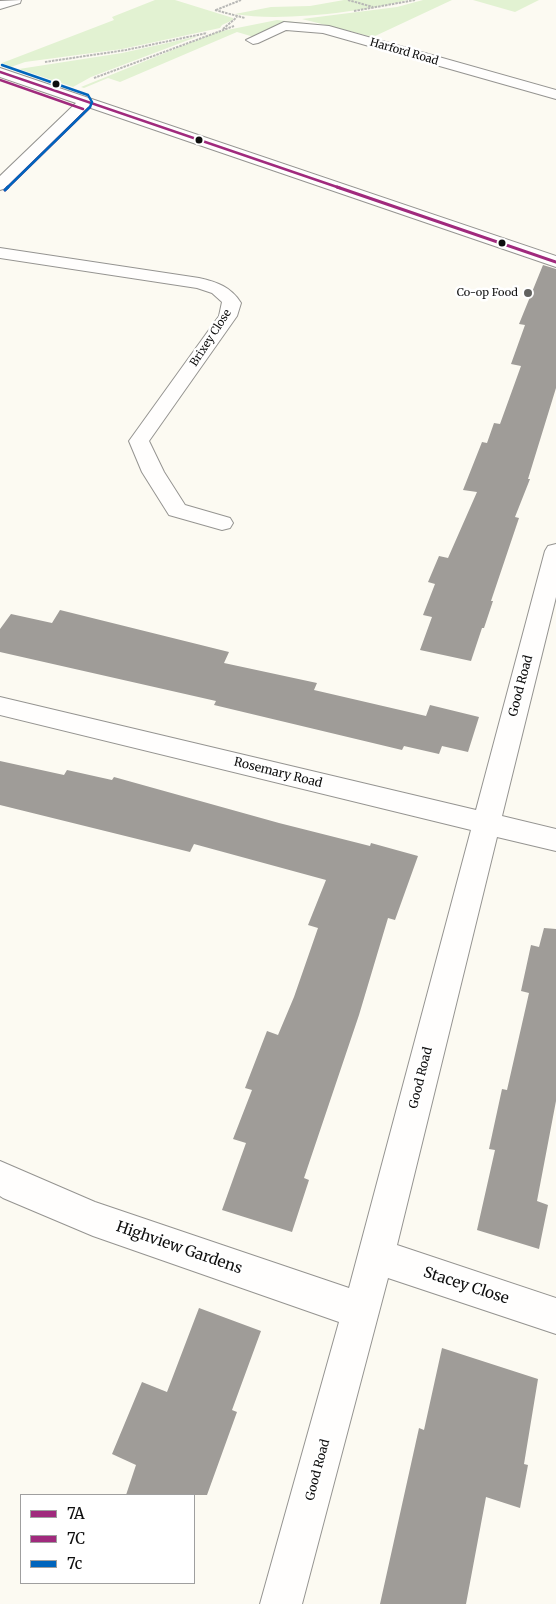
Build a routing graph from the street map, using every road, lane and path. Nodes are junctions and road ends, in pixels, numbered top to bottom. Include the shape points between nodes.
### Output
1 (15, 0) edge
2 (242, 0) edge
3 (348, 0) edge
4 (0, 5) edge
5 (376, 8) dead end
6 (222, 29) dead end
7 (217, 31) dead end
8 (252, 40) dead end
9 (38, 63) dead end
10 (0, 72) edge
11 (556, 95) edge
12 (85, 102) junction
13 (0, 185) edge
14 (0, 253) edge
15 (556, 262) edge
16 (222, 523) dead end
17 (556, 551) edge
18 (0, 706) edge
19 (485, 823) junction
20 (556, 840) edge
21 (0, 1177) edge
22 (376, 1256) junction
23 (361, 1310) junction
24 (556, 1316) edge
25 (281, 1604) edge

1 - 4 street
2 - 6 path via 216,10 237,17
3 - 5 path
7 - 9 path via 126,50
8 - 11 street, Harford Road via 284,26 324,29
10 - 12 street
12 - 13 street
12 - 15 street
14 - 16 street, Brixey Close via 199,283 221,290 228,296 232,303 228,316 139,442 152,472 177,510
17 - 19 street, Good Road
18 - 19 street, Rosemary Road
19 - 20 street, Rosemary Road
19 - 22 street, Good Road
21 - 23 street, Highview Gardens via 93,1219
22 - 23 street, Good Road
22 - 24 street, Stacey Close
23 - 25 street, Good Road

